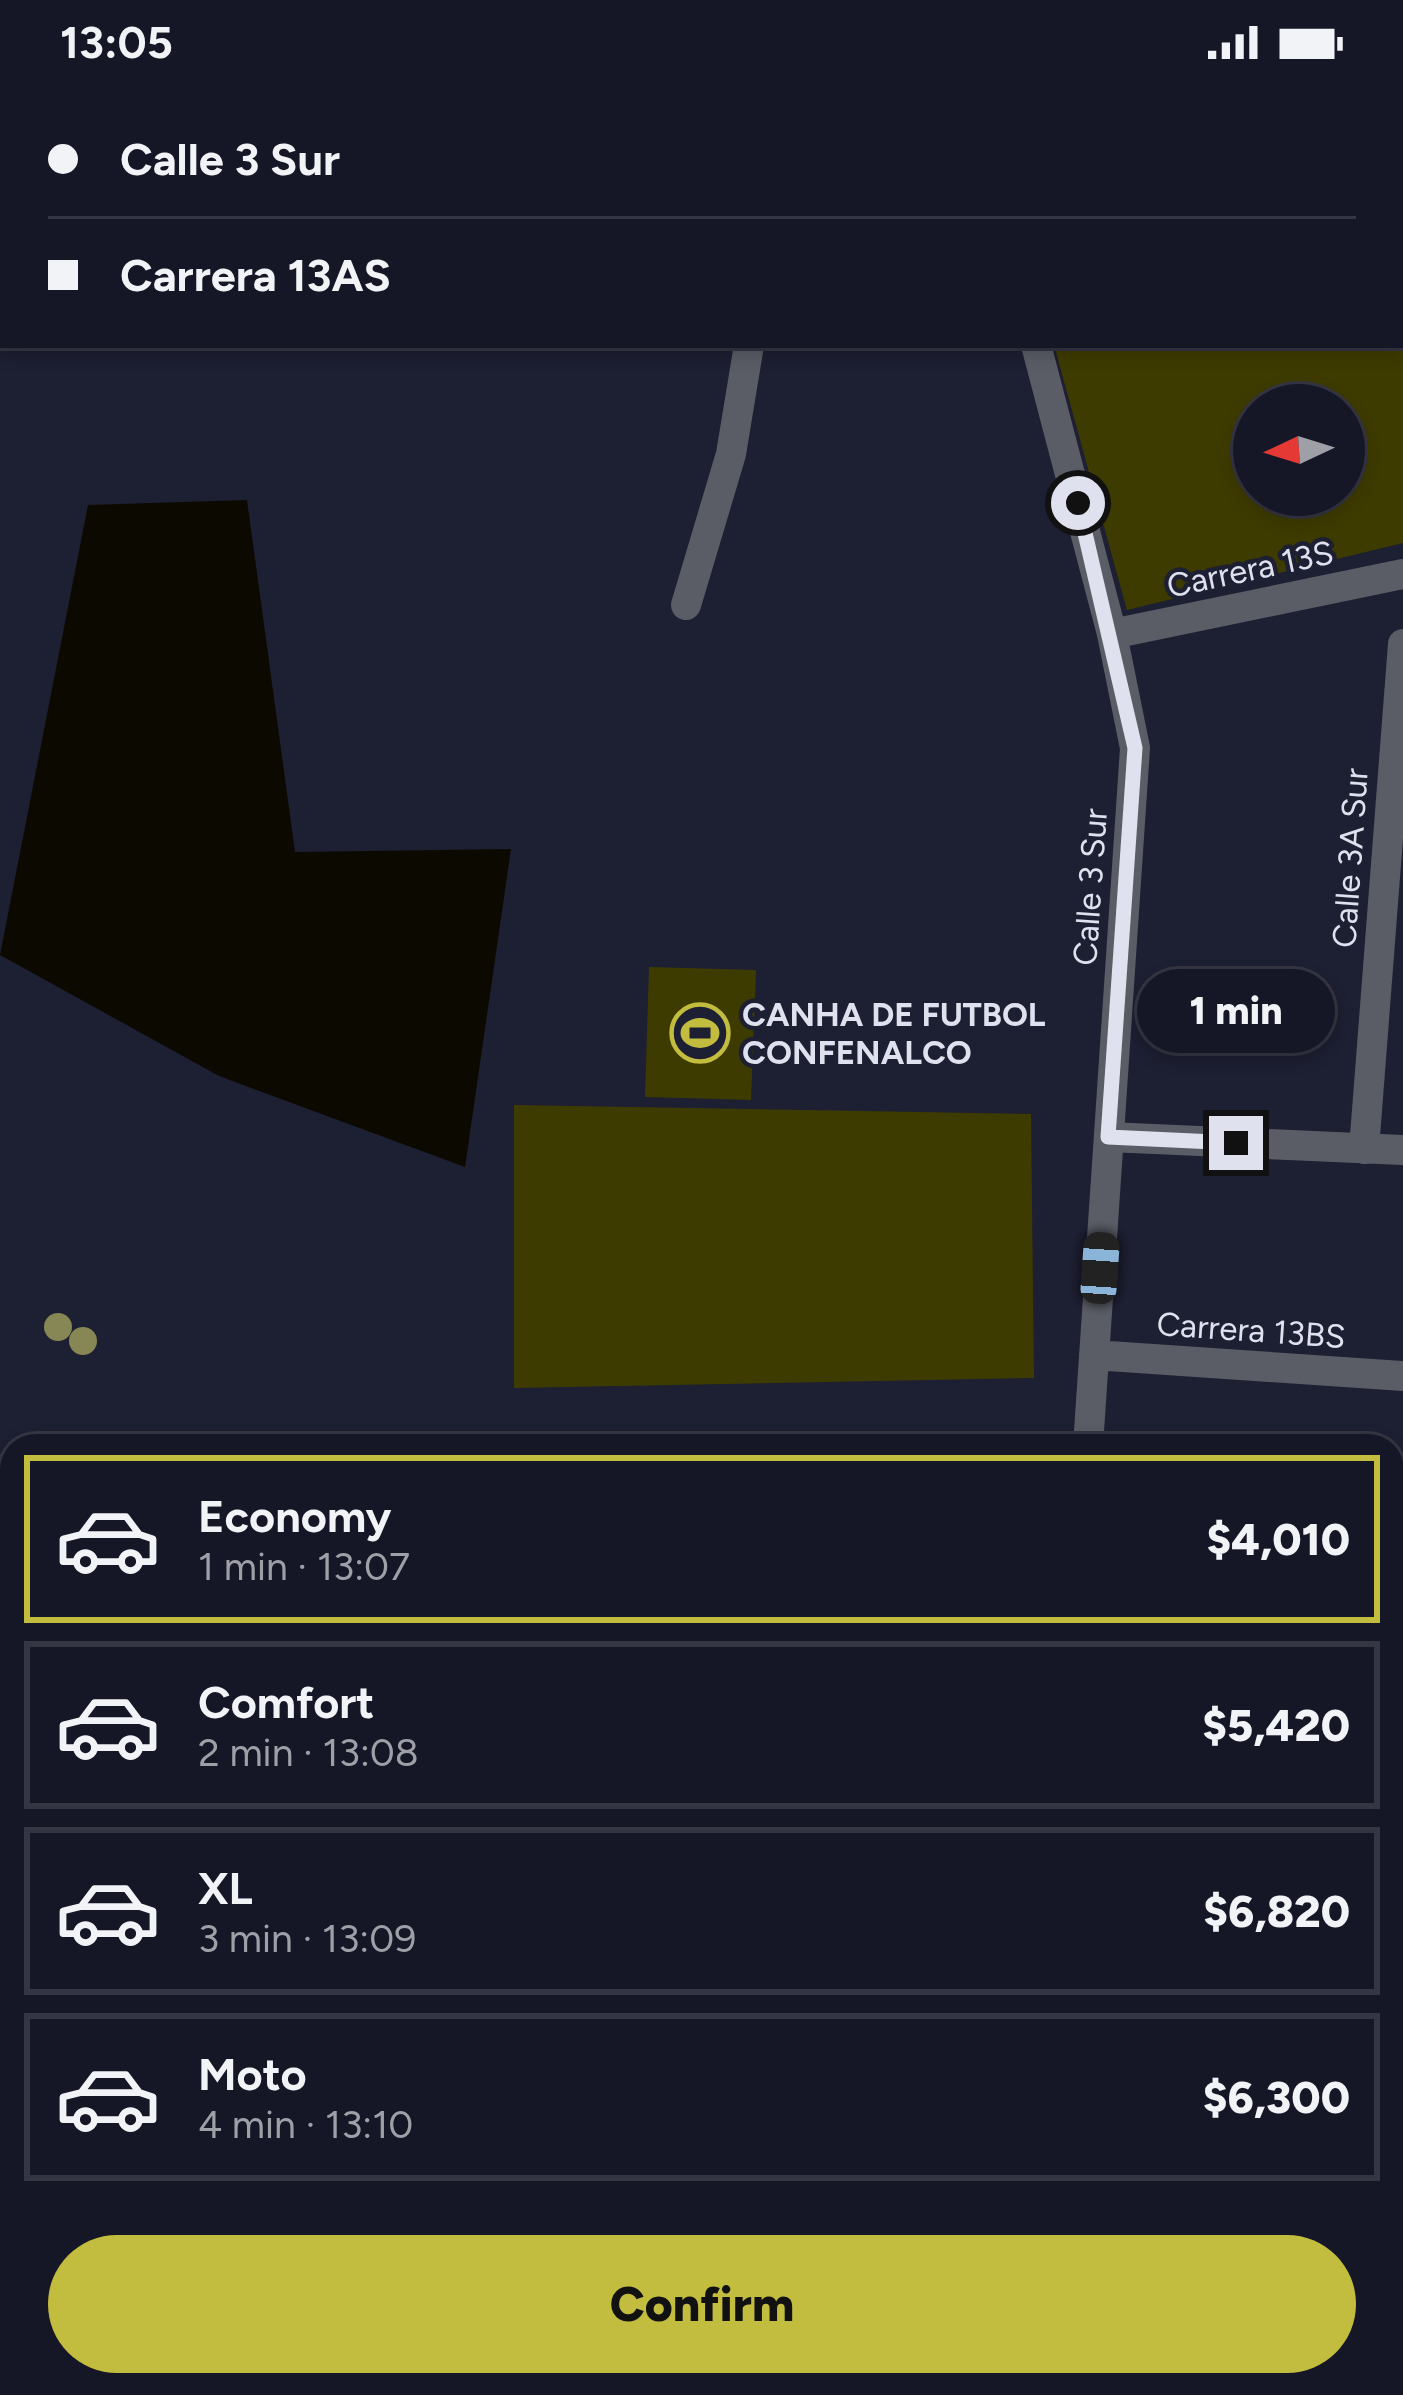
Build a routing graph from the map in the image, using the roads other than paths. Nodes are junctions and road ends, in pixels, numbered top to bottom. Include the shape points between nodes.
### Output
1 (748, 348) edge
2 (1037, 348) edge
3 (1403, 574) edge
4 (686, 605) dead end
5 (1112, 634) junction
6 (1403, 644) edge
7 (1108, 1137) junction
8 (1364, 1149) junction
9 (1403, 1150) edge
10 (1094, 1355) junction
11 (1403, 1376) edge
12 (1089, 1434) edge

1 - 4 street via 731,454
2 - 5 street, Calle 3 Sur
3 - 5 street, Carrera 13S
5 - 7 street, Calle 3 Sur via 1135,748
6 - 8 street, Calle 3A Sur
7 - 8 street
7 - 10 street, Calle 3 Sur
8 - 9 street
10 - 11 street, Carrera 13BS
10 - 12 street, Calle 3 Sur

